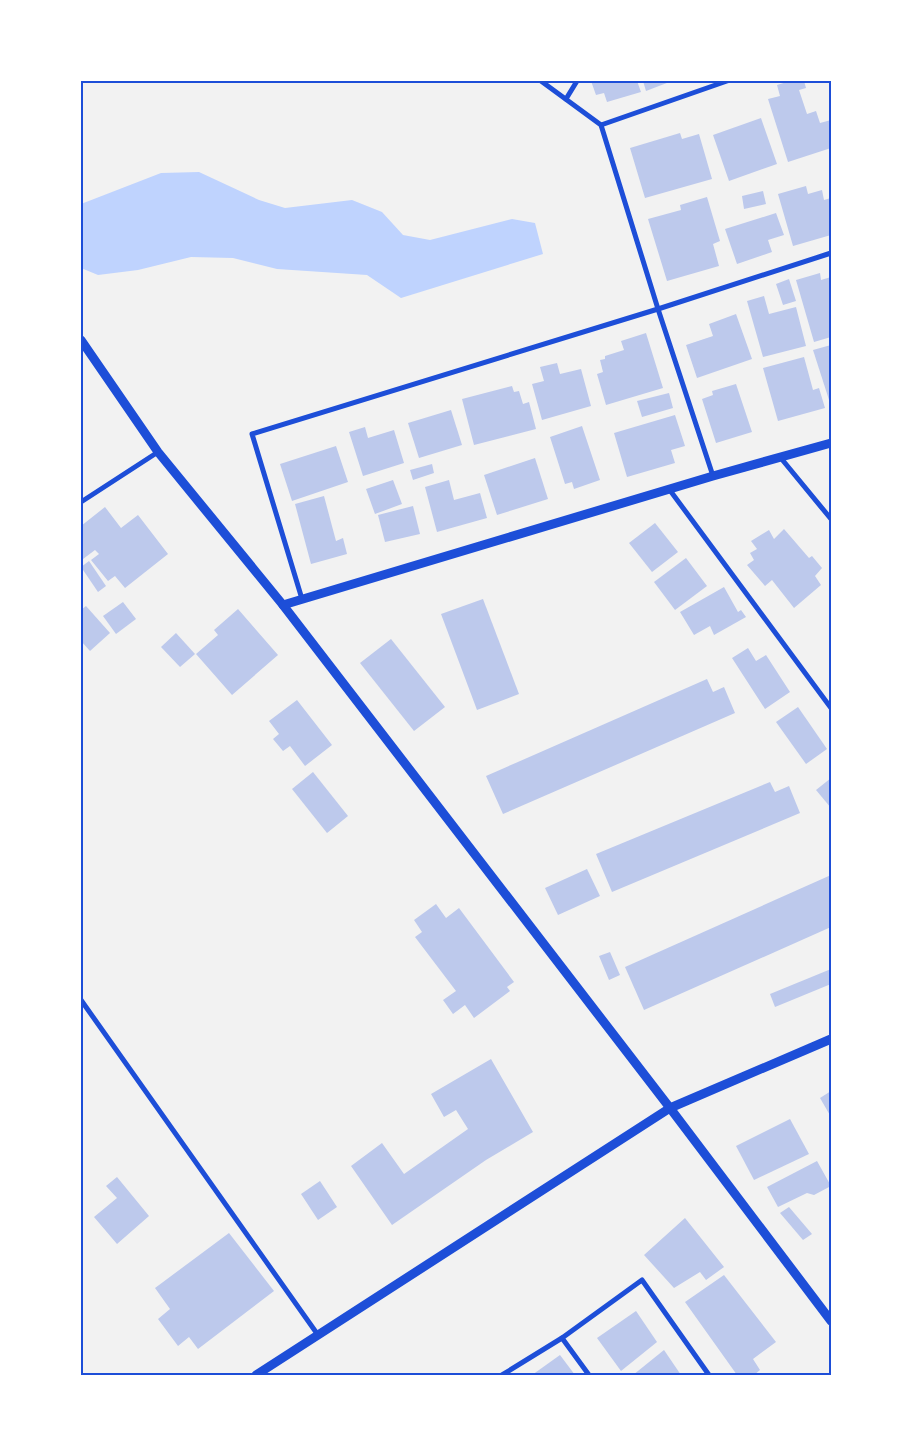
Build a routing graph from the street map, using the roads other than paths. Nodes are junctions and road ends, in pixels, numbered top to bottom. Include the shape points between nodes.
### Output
1 (541, 81) edge
2 (577, 81) edge
3 (727, 81) edge
4 (566, 99) junction
5 (601, 125) junction
6 (831, 253) edge
7 (658, 309) junction
8 (81, 340) edge
9 (831, 443) edge
10 (158, 452) junction
11 (780, 457) junction
12 (713, 476) junction
13 (669, 489) junction
14 (81, 502) edge
15 (831, 519) edge
16 (302, 599) junction
17 (283, 605) junction
18 (831, 708) edge
19 (81, 1000) edge
20 (831, 1039) edge
21 (670, 1108) junction
22 (831, 1321) edge
23 (318, 1336) junction
24 (562, 1338) junction
25 (256, 1375) edge
26 (502, 1375) edge
27 (589, 1375) edge
28 (709, 1375) edge

1 - 4 street
2 - 4 street
3 - 5 street
4 - 5 street
5 - 7 street
6 - 7 street
7 - 12 street
7 - 16 street via 252,434
8 - 10 street
9 - 11 street
10 - 14 street
10 - 17 street
11 - 12 street
11 - 15 street
12 - 13 street
13 - 16 street
13 - 18 street
16 - 17 street
17 - 21 street
19 - 23 street
20 - 21 street
21 - 22 street
21 - 23 street
23 - 25 street
24 - 26 street
24 - 27 street
24 - 28 street via 642,1280

